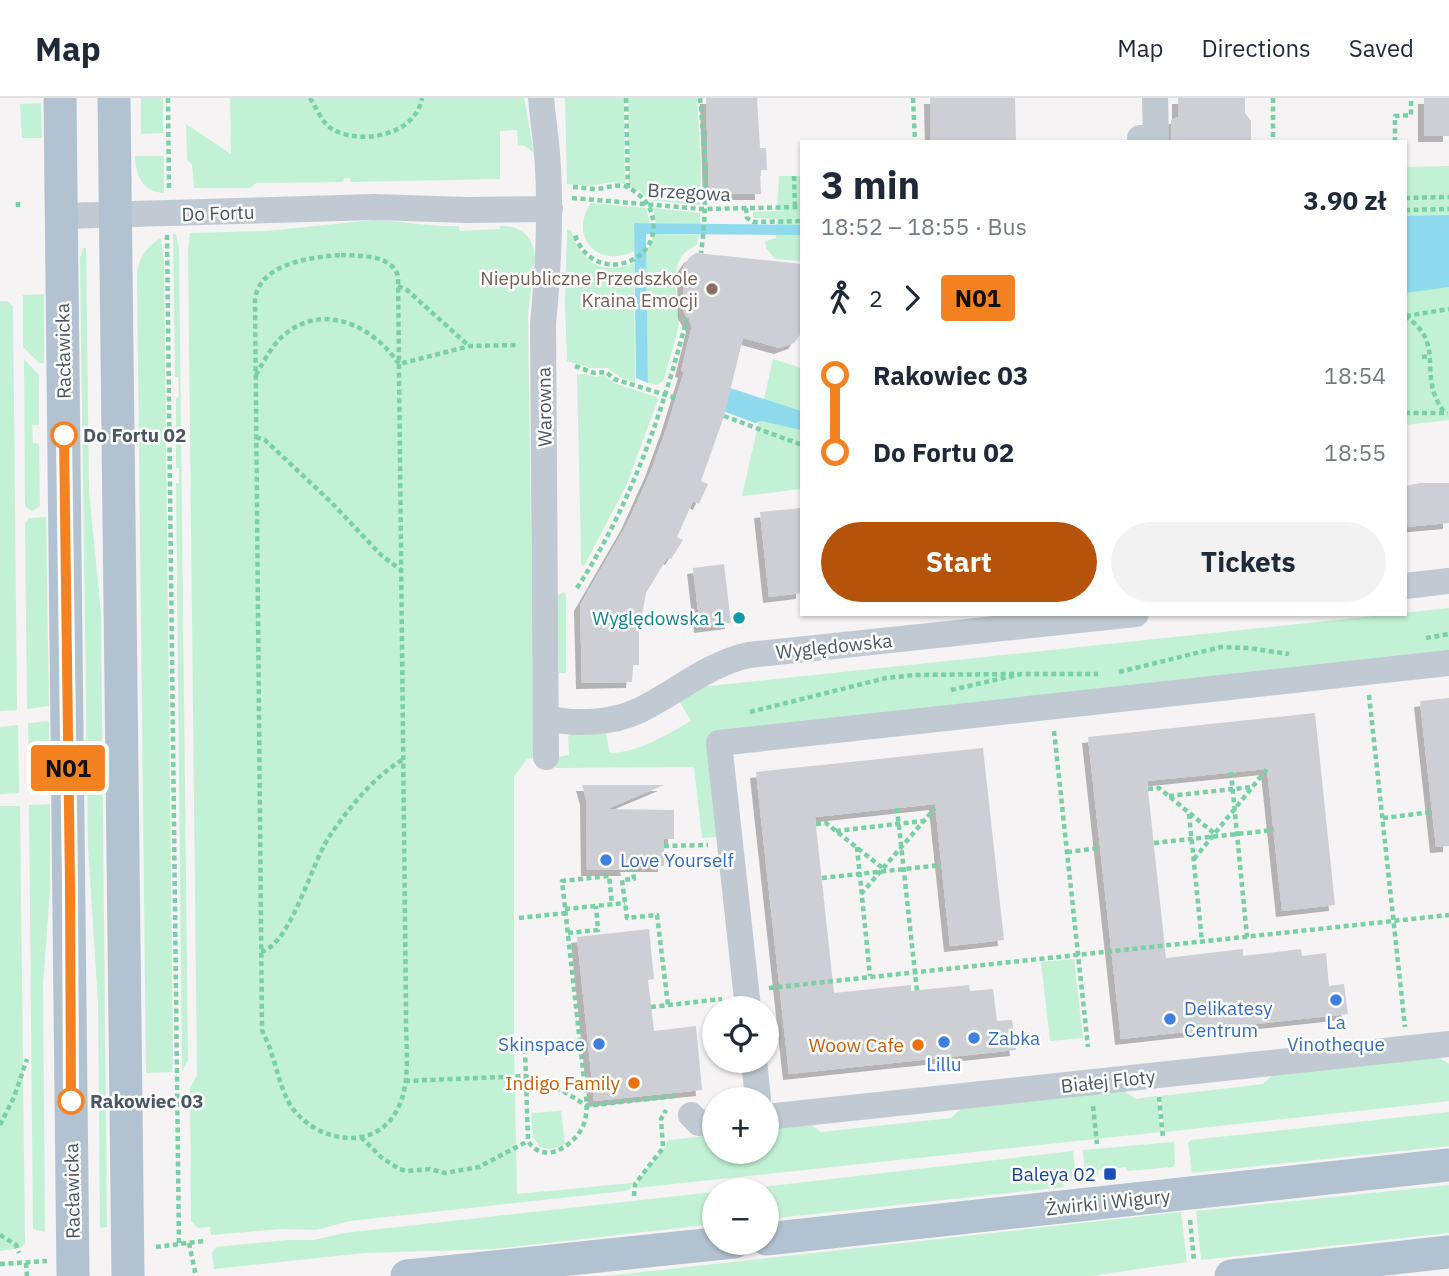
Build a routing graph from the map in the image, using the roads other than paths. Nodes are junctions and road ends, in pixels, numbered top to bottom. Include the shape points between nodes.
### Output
1 (60, 98) edge
2 (114, 98) edge
3 (541, 98) edge
4 (1155, 98) edge
5 (1140, 138) dead end
6 (553, 203) junction
7 (116, 215) junction
8 (62, 216) junction
9 (1449, 581) edge
10 (1407, 586) edge
11 (1117, 616) edge
12 (1449, 663) edge
13 (547, 718) junction
14 (546, 757) dead end
15 (746, 996) edge
16 (1449, 1044) edge
17 (779, 1116) edge
18 (1449, 1166) edge
19 (779, 1238) edge
20 (702, 1245) edge
21 (1449, 1252) edge
22 (60, 1268) edge
23 (128, 1276) edge
24 (407, 1276) edge
25 (1231, 1276) edge

1 - 8 main road, Racławicka
2 - 7 main road
3 - 6 street, Warowna
4 - 5 street via 1156,138
6 - 7 street, Do Fortu via 466,210 375,207
6 - 13 street, Warowna via 543,324
7 - 8 street, Do Fortu
7 - 23 main road
8 - 22 main road, Racławicka
9 - 10 street
11 - 13 street, Wyględowska via 749,655 718,665 636,712 589,721
12 - 15 street via 719,743 723,844
13 - 14 street, Warowna
16 - 17 street, Białej Floty
18 - 19 main road, Żwirki i Wigury
20 - 24 main road
21 - 25 main road

